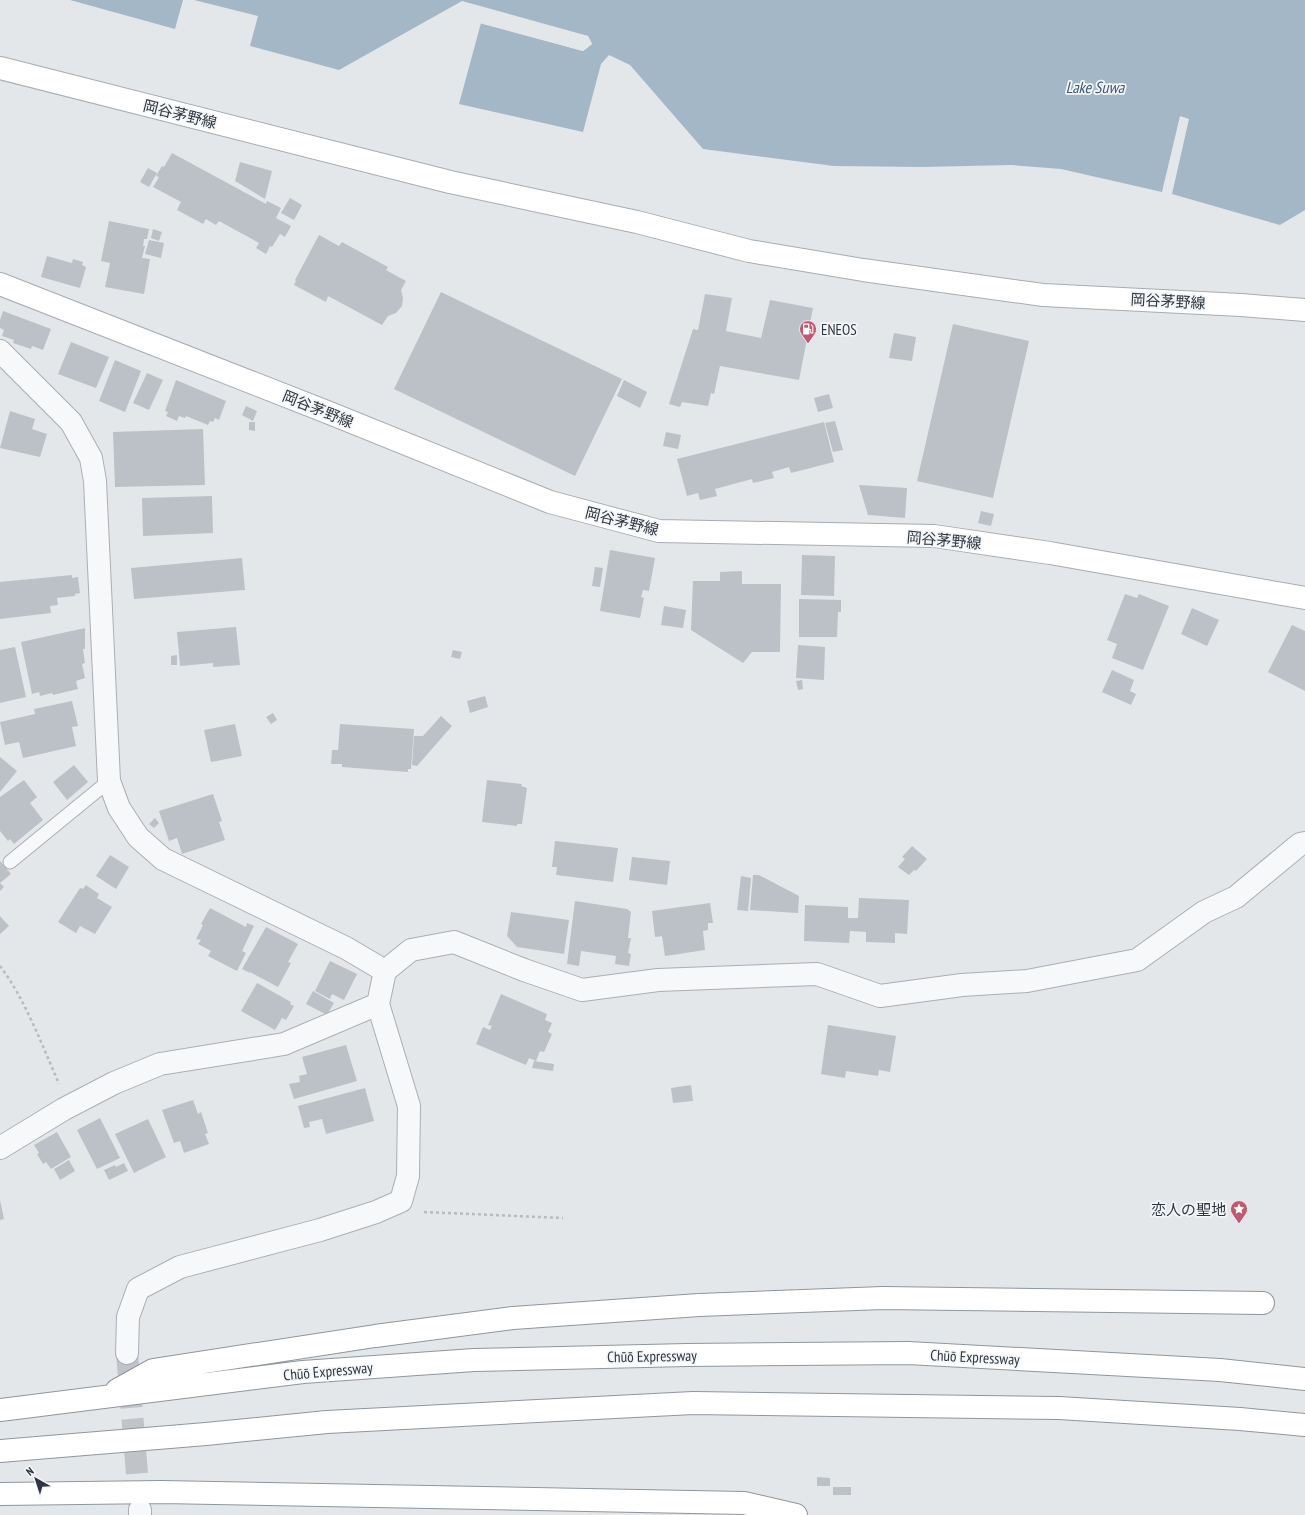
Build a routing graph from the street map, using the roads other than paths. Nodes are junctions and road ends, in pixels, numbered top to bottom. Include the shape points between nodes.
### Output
1 (0, 68) edge
2 (0, 284) edge
3 (1305, 310) edge
4 (0, 351) edge
5 (1305, 598) edge
6 (109, 781) junction
7 (1305, 843) edge
8 (10, 862) dead end
9 (385, 971) junction
10 (378, 1004) junction
11 (0, 1148) edge
12 (1263, 1303) dead end
13 (127, 1353) tunnel mouth
14 (1305, 1379) edge
15 (107, 1396) junction
16 (0, 1410) edge
17 (1305, 1425) edge
18 (0, 1451) edge
19 (0, 1494) edge
20 (796, 1515) edge

1 - 3 main road, 岡谷茅野線 via 450,182 637,222 749,251 1043,295 1241,304
2 - 5 main road, 岡谷茅野線 via 550,502 658,532 934,536 1050,553
4 - 6 street via 71,422 90,458 95,481
6 - 8 lane
6 - 9 street via 119,808 138,837 163,859 346,948
7 - 9 street via 1300,844 1236,897 1204,912 1138,960 1027,981 962,985 880,996 817,974 658,980 582,990 454,942 411,950
9 - 10 street
10 - 11 street via 284,1044 160,1064 114,1083 69,1106
10 - 13 street via 409,1106 408,1176 401,1201 320,1230 180,1267 138,1288 128,1317
12 - 15 main road via 884,1298 699,1305 513,1318 153,1370
14 - 15 main road, Chūō Expressway via 1220,1370 908,1353 687,1355 474,1360 303,1372
15 - 16 main road, Chūō Expressway
17 - 18 main road via 1059,1408 694,1403 327,1422
19 - 20 main road via 161,1492 744,1503

